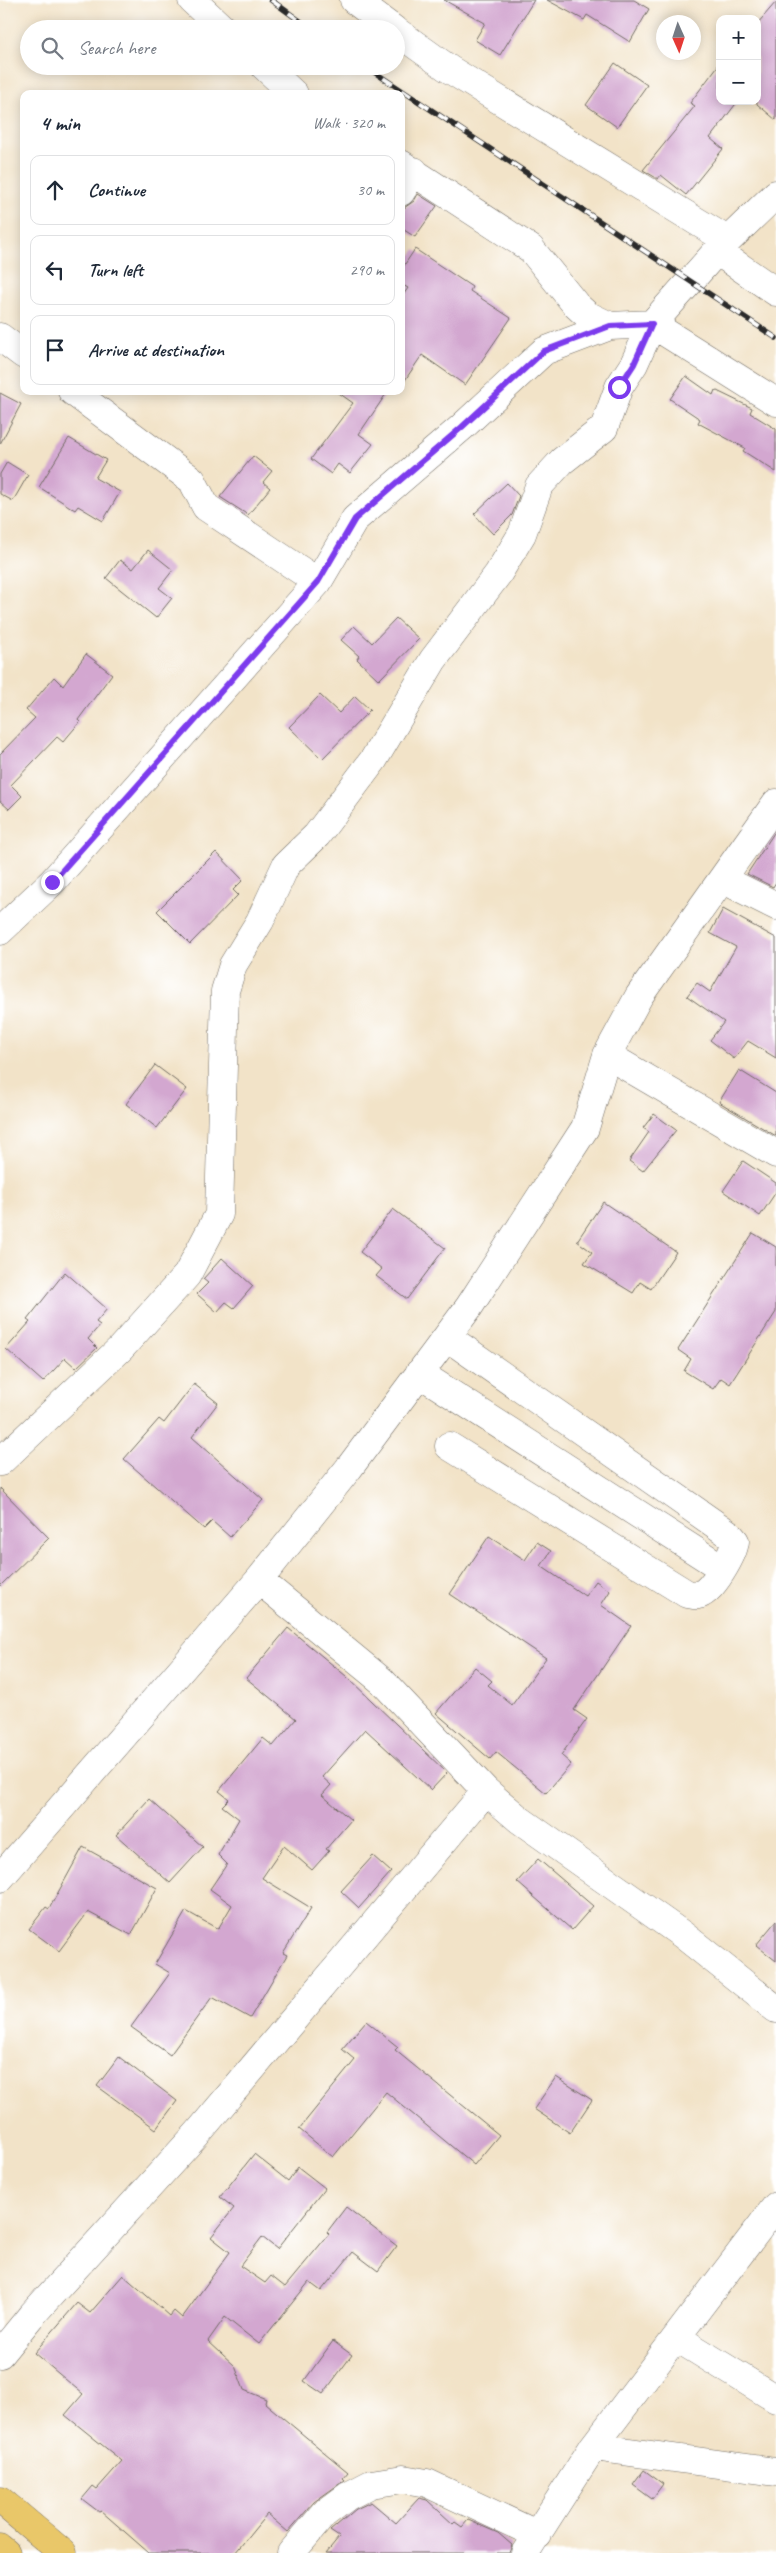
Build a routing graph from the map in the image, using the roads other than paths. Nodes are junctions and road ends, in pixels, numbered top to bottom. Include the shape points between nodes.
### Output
1 (192, 0) edge
2 (354, 0) edge
3 (213, 20) edge
4 (381, 20) edge
5 (405, 37) edge
6 (274, 75) edge
7 (290, 90) edge
8 (406, 176) edge
9 (776, 194) edge
10 (722, 245) junction
11 (776, 292) edge
12 (652, 324) junction
13 (610, 326) junction
14 (0, 337) edge
15 (20, 352) edge
16 (77, 395) edge
17 (776, 402) edge
18 (318, 582) junction
19 (776, 803) edge
20 (722, 879) junction
21 (776, 906) edge
22 (0, 931) edge
23 (606, 1055) junction
24 (776, 1154) edge
25 (447, 1337) junction
26 (419, 1373) junction
27 (449, 1446) dead end
28 (0, 1462) edge
29 (722, 1568) junction
30 (259, 1580) junction
31 (486, 1791) junction
32 (5, 1861) edge
33 (776, 2009) edge
34 (776, 2206) edge
35 (677, 2338) junction
36 (0, 2354) edge
37 (776, 2399) edge
38 (592, 2447) junction
39 (776, 2472) edge
40 (0, 2500) edge
41 (531, 2544) edge
42 (0, 2548) edge
43 (6, 2553) edge
44 (63, 2553) edge
45 (291, 2553) edge

1 - 3 street
2 - 4 street
5 - 10 street
6 - 7 street
8 - 13 street via 531,249 576,305 587,315
9 - 10 street
10 - 11 street
10 - 12 street
12 - 13 street
12 - 17 street
12 - 28 street via 634,364 619,387 604,428 562,461 539,486 522,534 498,574 433,660 374,759 317,835 286,865 260,922 233,965 226,991 218,1214 187,1275 121,1348
13 - 18 street via 544,351 355,519
14 - 15 street
16 - 18 street via 192,480 206,507
18 - 22 street via 52,882
19 - 20 street
20 - 21 street
20 - 23 street via 639,996
23 - 24 street
23 - 25 street via 585,1128
25 - 26 street
25 - 29 street via 729,1534 735,1541 734,1550
26 - 29 street
26 - 30 street via 349,1468
27 - 29 street via 686,1594 698,1595 709,1590
30 - 31 street via 382,1681
30 - 32 street
31 - 33 street via 520,1820 683,1935
31 - 36 street via 197,2134
34 - 35 street
35 - 37 street
35 - 38 street
38 - 39 street
38 - 41 street
40 - 44 highway
41 - 45 street via 427,2483 403,2479 371,2484 348,2496 324,2514
42 - 43 highway

